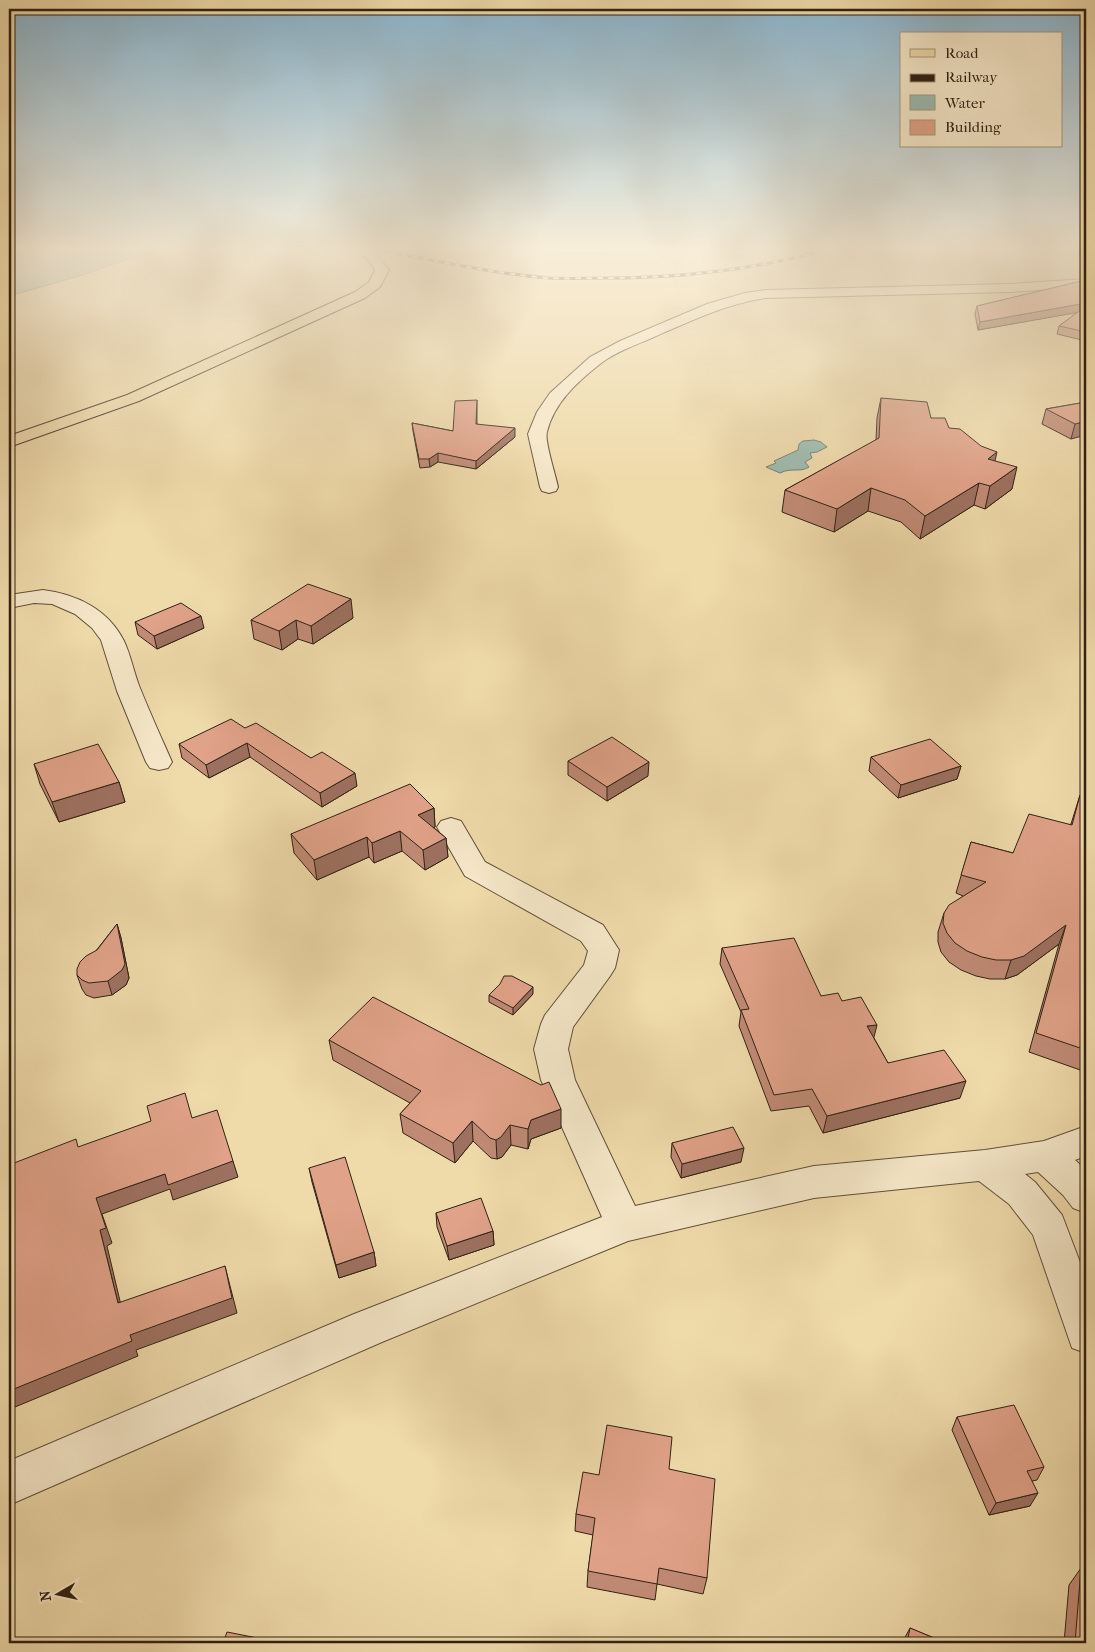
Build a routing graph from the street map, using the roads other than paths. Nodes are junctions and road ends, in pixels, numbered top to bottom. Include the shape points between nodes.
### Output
1 (294, 325) edge
2 (669, 325) edge
3 (9, 442) edge
4 (548, 487) dead end
5 (9, 602) edge
6 (159, 762) dead end
7 (451, 827) dead end
8 (1086, 1141) edge
9 (1045, 1156) junction
10 (985, 1165) junction
11 (1086, 1197) edge
12 (625, 1225) junction
13 (1086, 1334) edge
14 (9, 1483) edge

1 - 3 main road via 133,398
2 - 4 street via 595,360 556,396 545,412 537,434
5 - 6 street via 50,597 67,602 100,622 112,641 128,690
7 - 12 street via 475,870 592,933 604,950 599,968 557,1024 551,1049 558,1080
8 - 9 street
9 - 10 street
9 - 11 street
10 - 12 street via 814,1182
10 - 13 street via 1022,1193 1049,1228
12 - 14 street via 368,1328

